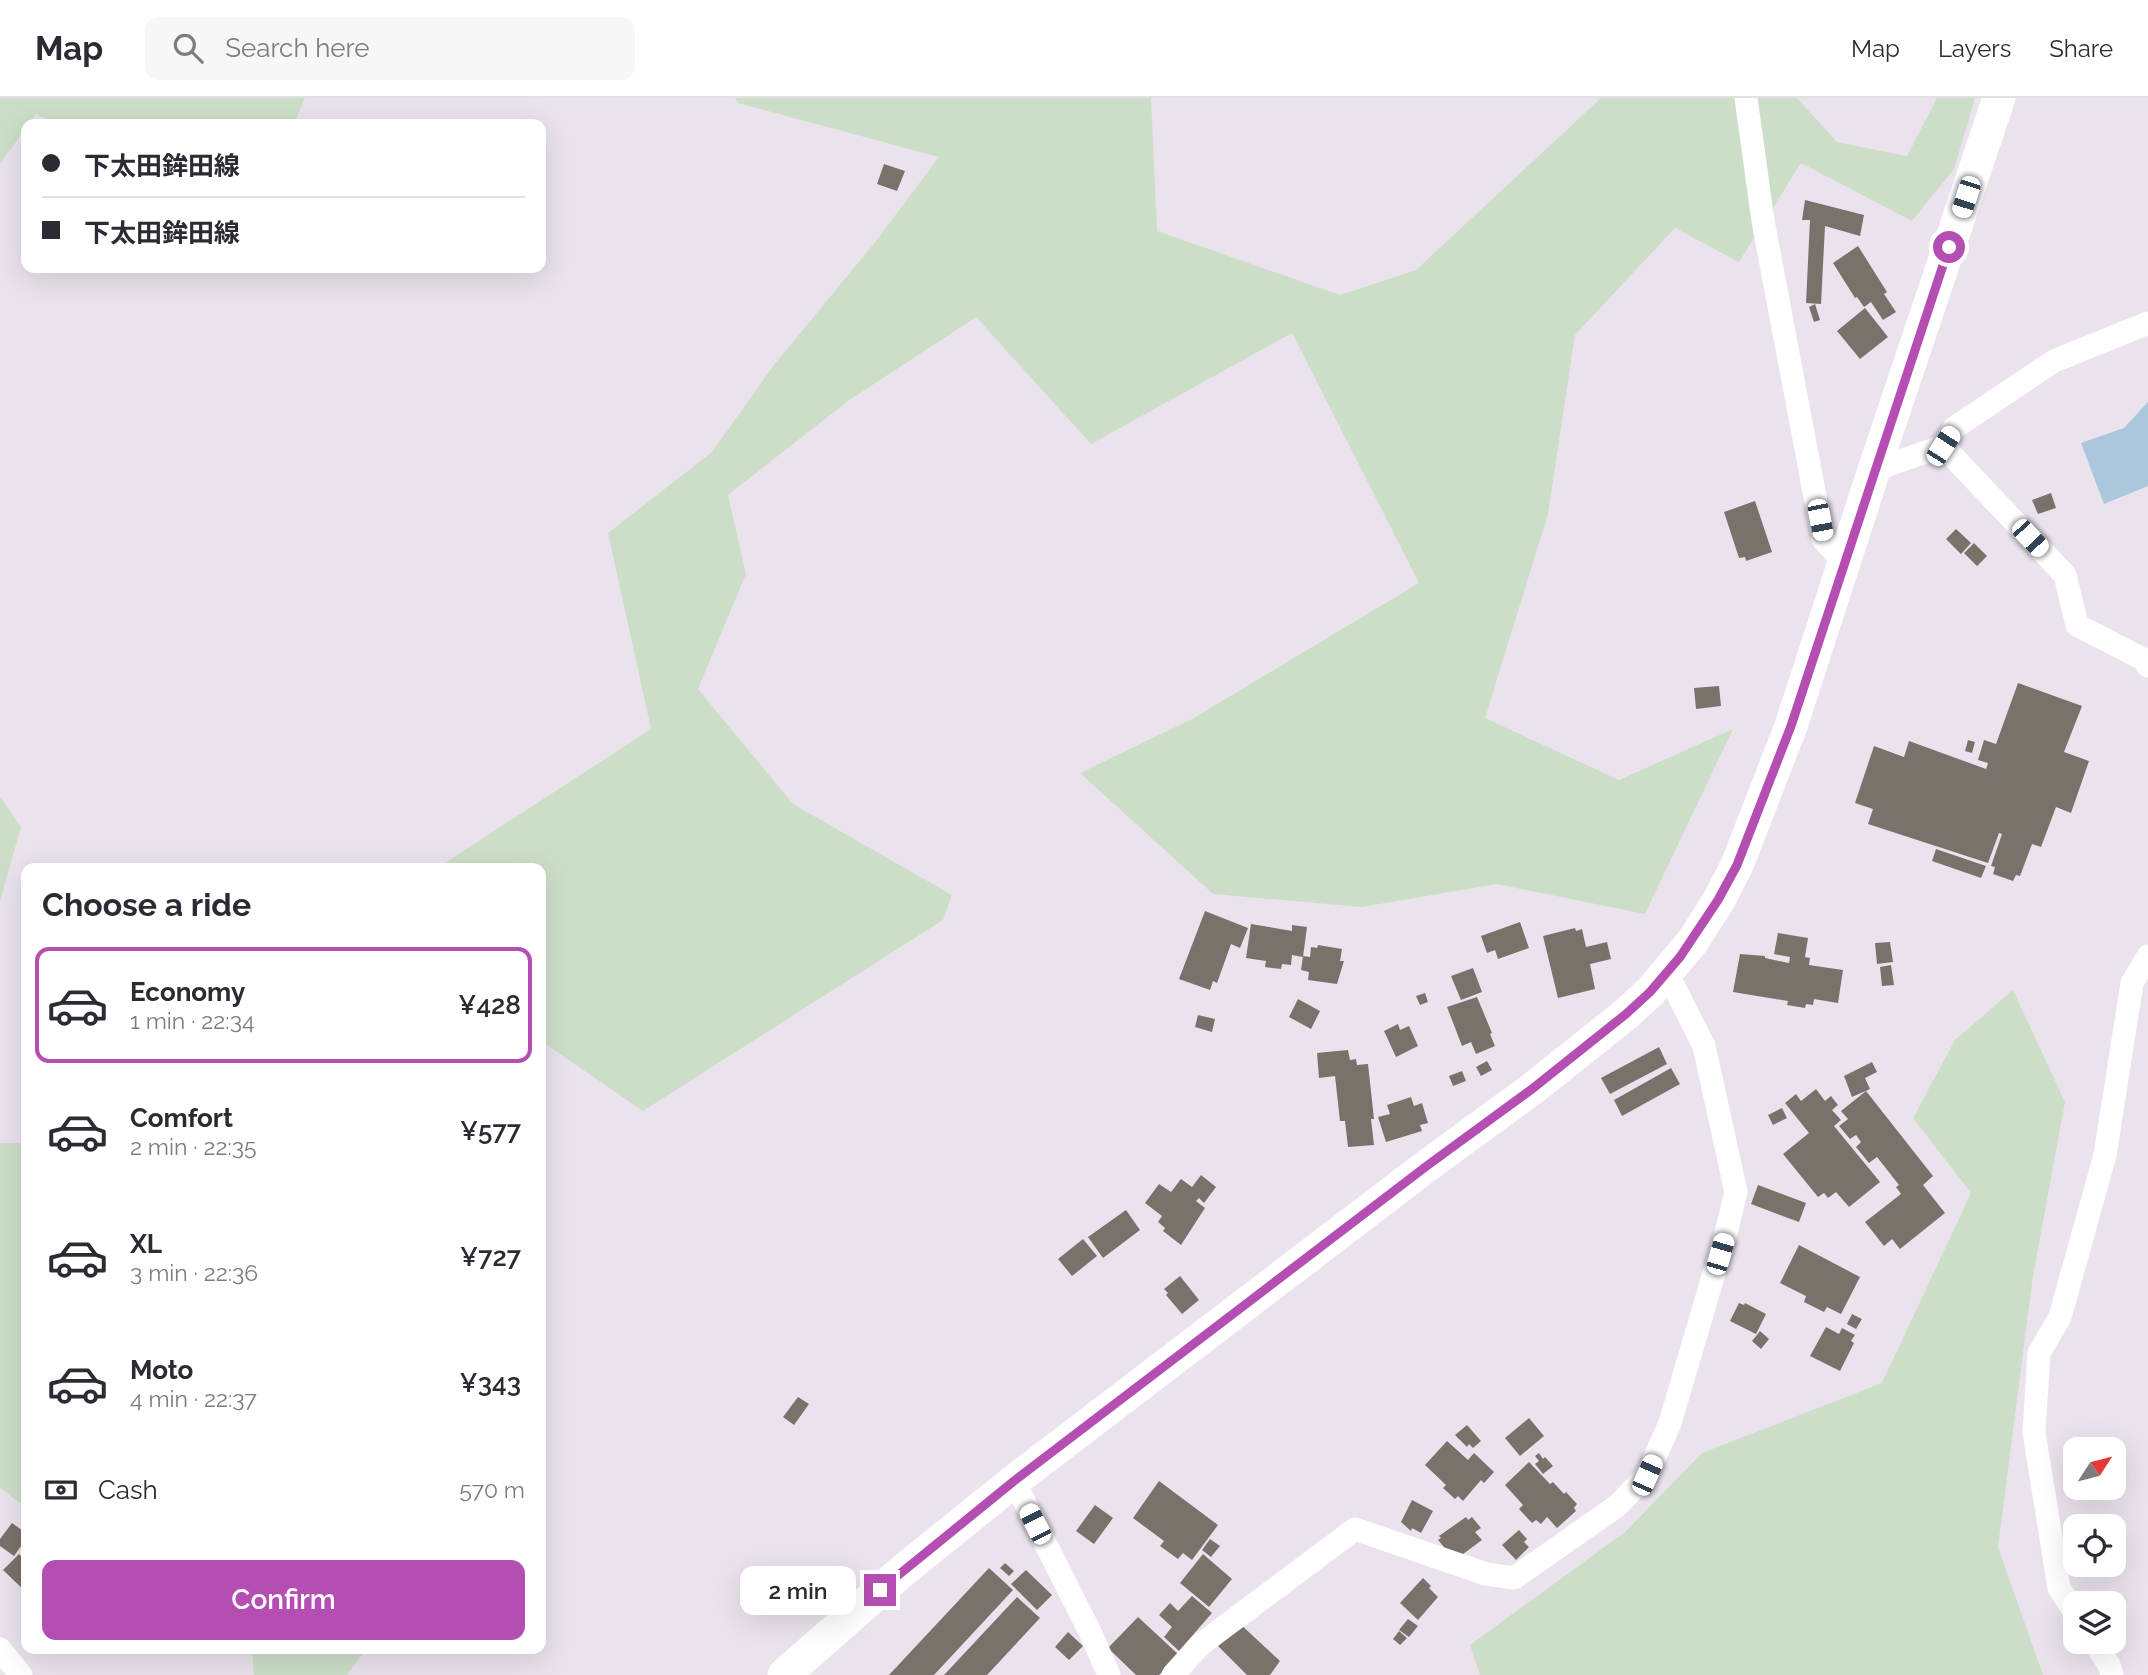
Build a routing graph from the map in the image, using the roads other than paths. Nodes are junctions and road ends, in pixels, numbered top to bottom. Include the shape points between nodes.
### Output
1 (1746, 98) edge
2 (1999, 98) edge
3 (2148, 323) edge
4 (1943, 446) junction
5 (1874, 470) junction
6 (1843, 562) junction
7 (2148, 666) edge
8 (2148, 956) edge
9 (1667, 973) junction
10 (1014, 1481) junction
11 (2063, 1594) edge
12 (0, 1649) edge
13 (2102, 1654) edge
14 (21, 1675) edge
15 (784, 1675) edge
16 (1109, 1675) edge
17 (1173, 1675) edge
18 (2112, 1675) edge

1 - 6 street via 1763,222 1824,539
2 - 5 main road
3 - 4 street via 2054,361 1954,428
4 - 5 street
4 - 7 street via 2065,575 2077,625 2143,659
5 - 6 main road
6 - 9 main road via 1791,726 1737,865 1693,941
8 - 11 street via 2132,983 2101,1167 2060,1317 2039,1353 2034,1432
9 - 10 main road via 1626,1014 1532,1089
9 - 17 street via 1704,1046 1736,1192 1670,1423 1647,1475 1617,1506 1514,1578 1486,1574 1355,1529 1200,1645
10 - 15 main road
10 - 16 street
12 - 14 street
13 - 18 street

